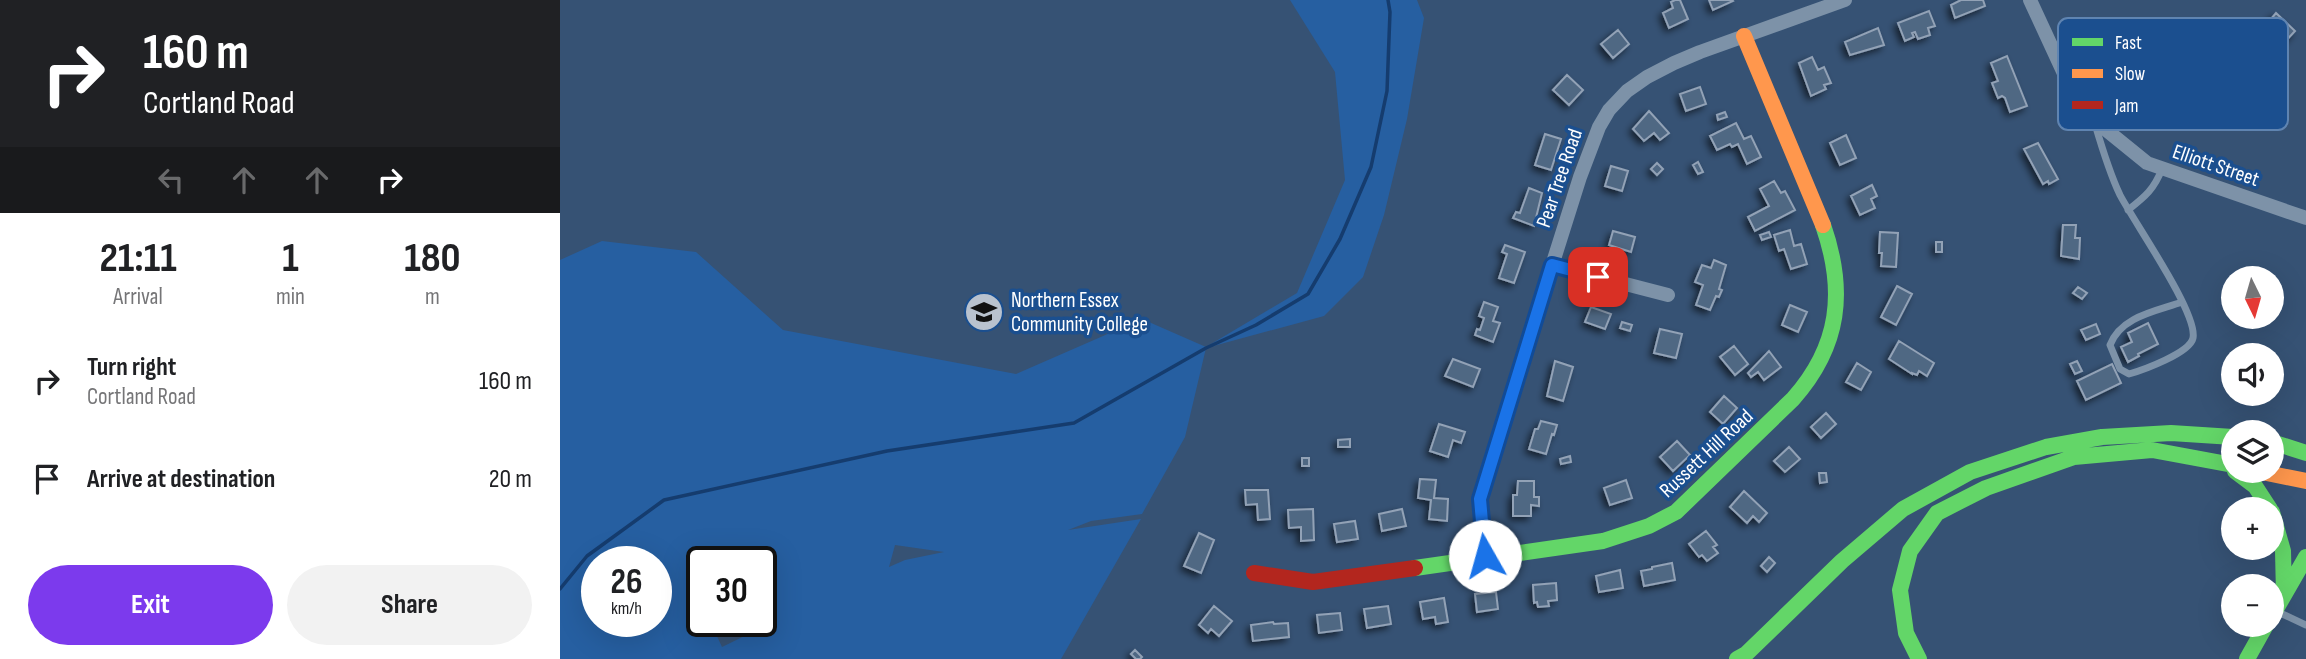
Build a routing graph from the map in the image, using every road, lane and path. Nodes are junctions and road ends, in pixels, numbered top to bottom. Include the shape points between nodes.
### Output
1 (1845, 0) edge
2 (2030, 0) edge
3 (1744, 36) junction
4 (2058, 61) edge
5 (2097, 130) edge
6 (2106, 130) edge
7 (2162, 169) junction
8 (2128, 210) junction
9 (2306, 218) edge
10 (1552, 265) junction
11 (1668, 295) dead end
12 (2182, 302) junction
13 (2306, 435) edge
14 (2221, 436) edge
15 (2284, 436) edge
16 (2284, 446) edge
17 (2306, 453) edge
18 (2221, 465) edge
19 (2284, 477) edge
20 (2306, 481) edge
21 (2251, 483) edge
22 (2262, 497) edge
23 (1485, 556) junction
24 (2306, 557) edge
25 (1254, 573) dead end
26 (2284, 595) edge
27 (2284, 620) edge
28 (2306, 625) edge
29 (2259, 637) edge
30 (1737, 659) edge
31 (1919, 659) edge
32 (2246, 659) edge

1 - 3 street, Pear Tree Road
2 - 4 street, Elliott Street
3 - 10 street, Pear Tree Road via 1647,77 1609,110 1580,177
3 - 23 main road, Russett Hill Road via 1830,243 1837,272 1837,311 1822,357 1783,410 1676,512 1656,524 1603,541
5 - 8 lane
6 - 7 street, Elliott Street via 2147,163
7 - 8 lane via 2156,185
7 - 9 street, Elliott Street
8 - 12 lane
10 - 11 street
10 - 23 street, Pear Tree Road via 1480,499
12 - 12 lane via 2193,328 2188,346 2139,371 2129,374 2120,369 2110,345 2121,326
13 - 15 main road
14 - 30 main road via 2171,433 2102,437 2046,447 1970,472 1903,509
16 - 17 main road
18 - 31 main road via 2152,450 2074,457 1986,488 1937,513 1910,551 1900,590 1906,634
19 - 20 main road
21 - 22 main road
23 - 25 main road, Russett Hill Road via 1313,582
24 - 26 main road
27 - 28 lane
29 - 32 main road

